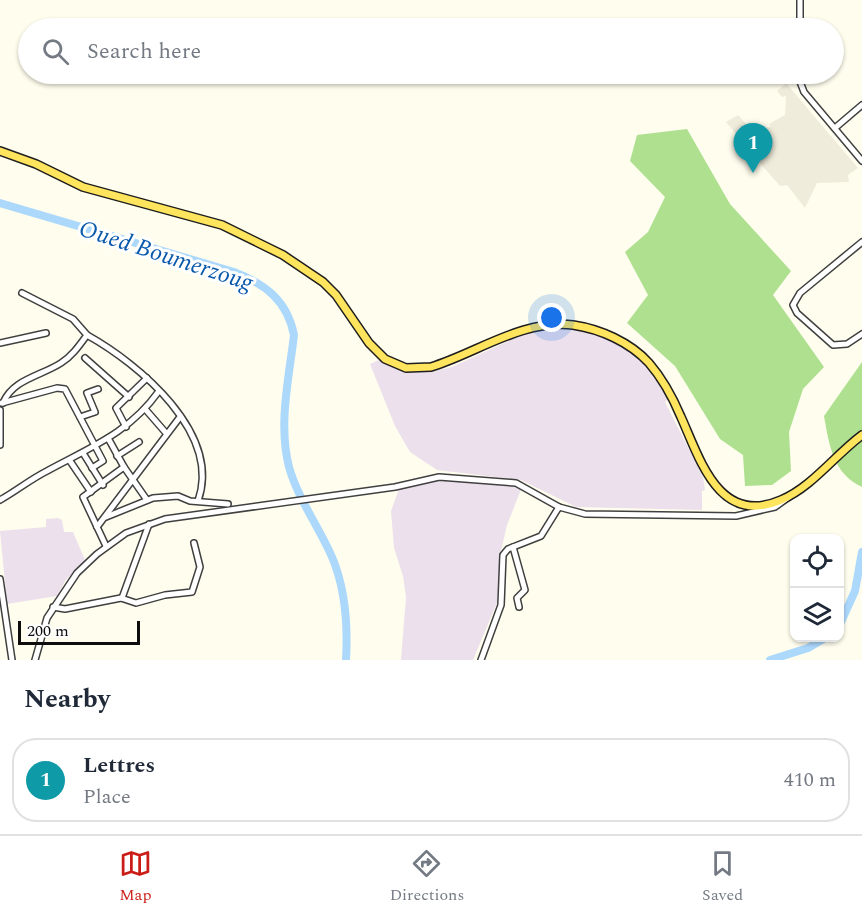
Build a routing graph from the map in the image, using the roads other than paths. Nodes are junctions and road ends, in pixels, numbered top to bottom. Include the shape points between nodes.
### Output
1 (800, 0) edge
2 (800, 18) edge
3 (800, 84) edge
4 (862, 105) edge
5 (835, 128) junction
6 (0, 151) edge
7 (862, 161) edge
8 (862, 242) edge
9 (22, 293) dead end
10 (46, 333) dead end
11 (862, 334) edge
12 (87, 335) junction
13 (0, 343) edge
14 (85, 358) dead end
15 (147, 378) junction
16 (98, 389) dead end
17 (159, 392) junction
18 (129, 397) junction
19 (2, 403) edge
20 (0, 410) edge
21 (146, 410) junction
22 (80, 417) junction
23 (180, 417) junction
24 (126, 427) junction
25 (166, 433) junction
26 (862, 435) edge
27 (108, 438) junction
28 (139, 442) dead end
29 (0, 445) edge
30 (95, 445) junction
31 (83, 453) junction
32 (117, 456) junction
33 (70, 461) junction
34 (124, 467) junction
35 (92, 468) junction
36 (133, 478) junction
37 (103, 485) junction
38 (91, 492) junction
39 (793, 494) junction
40 (0, 500) edge
41 (147, 500) junction
42 (198, 501) junction
43 (228, 504) dead end
44 (559, 507) junction
45 (103, 518) junction
46 (149, 524) junction
47 (97, 527) junction
48 (195, 543) dead end
49 (106, 546) junction
50 (513, 547) junction
51 (0, 579) edge
52 (122, 598) junction
53 (53, 607) junction
54 (519, 607) dead end
55 (12, 660) edge
56 (35, 660) edge
57 (481, 660) edge

1 - 2 street
3 - 5 street
4 - 5 street
5 - 7 street
6 - 39 main road via 83,187 222,225 283,255 316,276 336,295 378,353 395,365 430,367 519,332 548,326 573,326 612,337 634,350 658,375 704,471 720,492 751,505 771,504
8 - 11 street via 800,293 793,305 833,345 847,344
9 - 12 street via 73,319
10 - 13 street
12 - 15 street
12 - 19 street via 73,354 13,387
14 - 18 street
15 - 17 street
15 - 18 street
16 - 22 street via 87,393 95,412
17 - 21 street
17 - 23 street
18 - 24 street via 116,408
19 - 22 street via 63,388
20 - 29 street
21 - 24 street
21 - 25 street
22 - 30 street
23 - 25 street
23 - 42 street via 201,458 204,476
24 - 27 street
25 - 36 street
26 - 39 main road
27 - 30 street
27 - 32 street
28 - 32 street
30 - 31 street
30 - 35 street via 103,461
31 - 33 street
31 - 35 street
32 - 34 street
33 - 38 street
33 - 40 street
34 - 36 street
34 - 37 street
35 - 37 street
36 - 41 street
36 - 45 street
37 - 38 street
38 - 47 street via 82,497
39 - 44 street via 776,507 736,516 585,514
41 - 42 street via 178,496
41 - 45 street
42 - 43 street
44 - 46 street via 524,486 439,477
44 - 50 street via 541,536
45 - 47 street
46 - 49 street
46 - 52 street
47 - 49 street
48 - 52 street via 200,567 192,592 136,603
49 - 53 street via 77,573
50 - 54 street via 525,590 517,598
50 - 57 street via 505,551 501,560 501,605
51 - 55 street
52 - 53 street via 65,609
53 - 56 street

